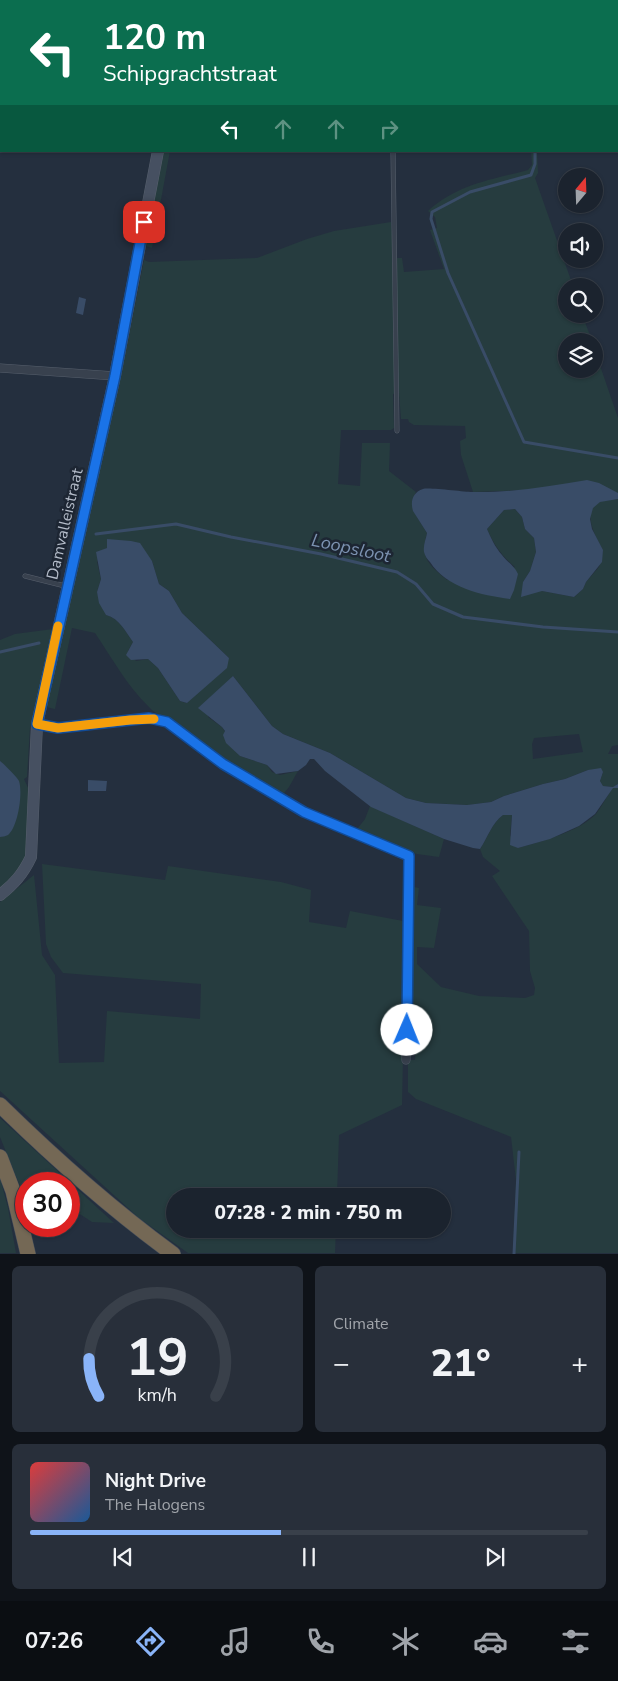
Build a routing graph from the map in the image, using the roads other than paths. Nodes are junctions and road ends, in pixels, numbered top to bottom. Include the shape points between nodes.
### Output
1 (158, 152) edge
2 (393, 152) edge
3 (0, 368) edge
4 (115, 376) junction
5 (397, 431) dead end
6 (25, 576) dead end
7 (68, 586) junction
8 (37, 724) junction
9 (0, 895) edge
10 (406, 1060) dead end
11 (0, 1105) edge
12 (0, 1157) edge
13 (28, 1254) edge
14 (173, 1254) edge

1 - 4 street, Damvalleistraat
2 - 5 lane
3 - 4 street
4 - 7 street, Damvalleistraat
6 - 7 lane
7 - 8 street, Damvalleistraat
8 - 9 street, Damvalleistraat via 31,858 19,878
8 - 10 street via 58,728 149,718 167,722 223,764 304,812 409,856
11 - 14 highway via 137,1228
12 - 13 highway via 13,1191

